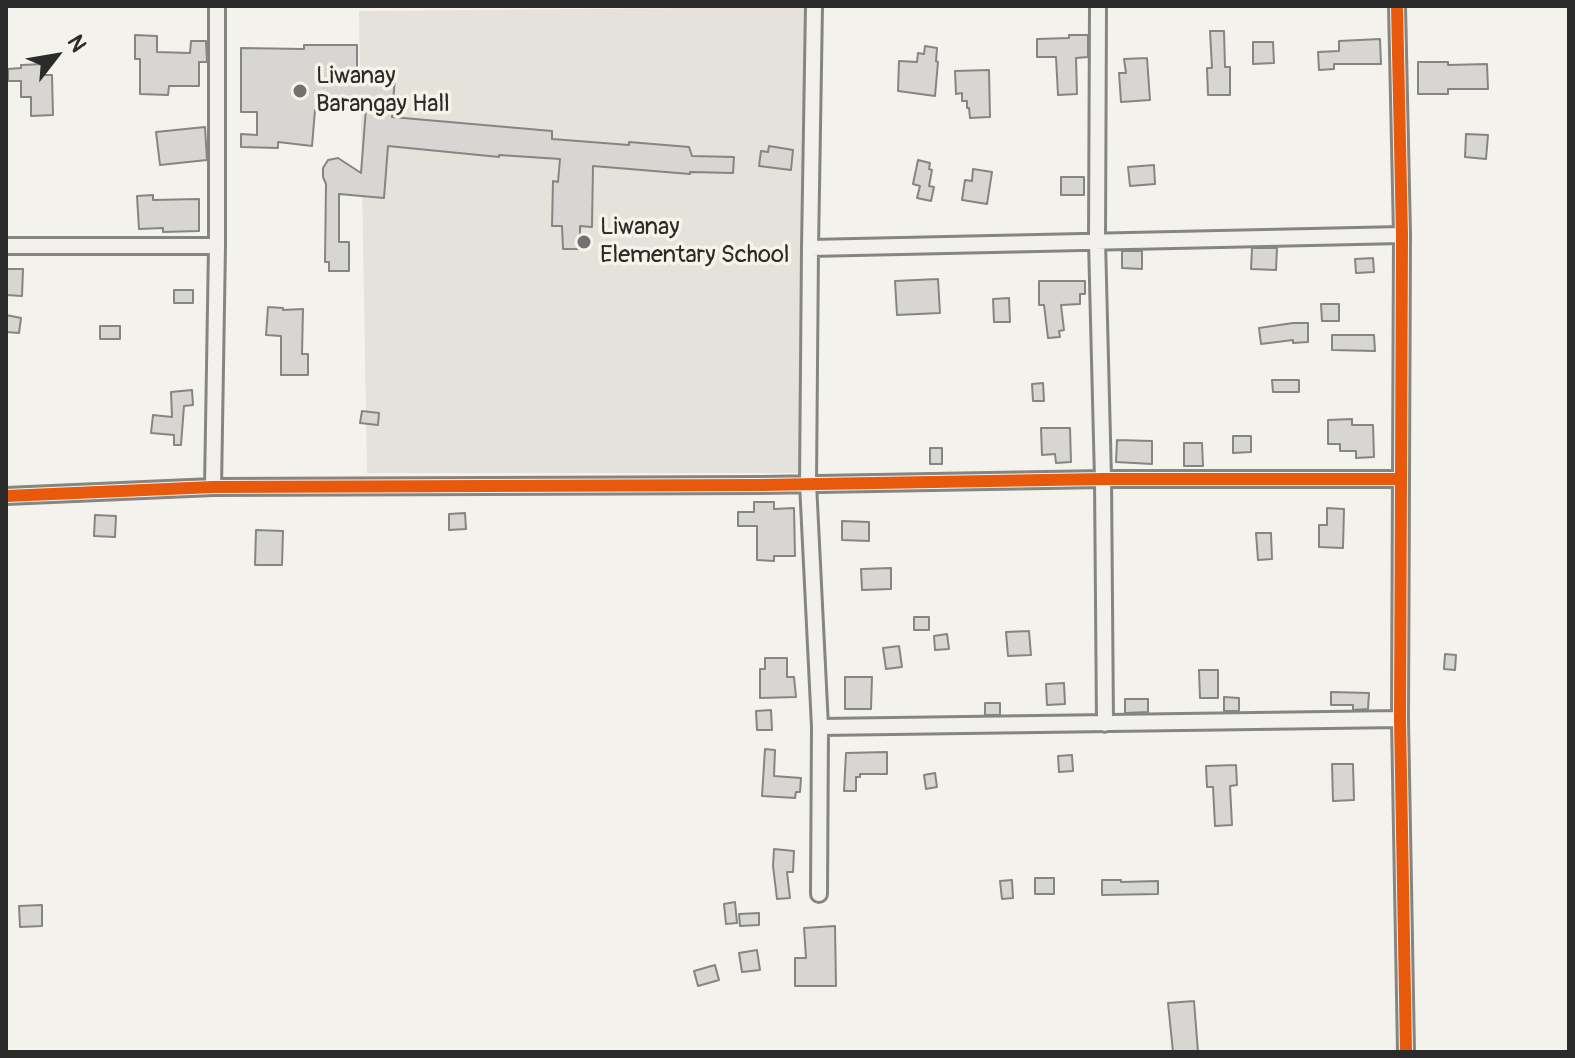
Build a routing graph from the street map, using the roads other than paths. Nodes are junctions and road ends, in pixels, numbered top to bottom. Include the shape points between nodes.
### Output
1 (217, 6) edge
2 (814, 6) edge
3 (1098, 6) edge
4 (1397, 6) edge
5 (1402, 235) junction
6 (1097, 241) junction
7 (6, 246) edge
8 (217, 246) junction
9 (810, 248) junction
10 (1103, 479) junction
11 (1400, 479) junction
12 (808, 483) junction
13 (213, 487) junction
14 (6, 496) edge
15 (1400, 719) junction
16 (1105, 724) junction
17 (820, 727) junction
18 (819, 894) dead end
19 (1406, 1052) edge

1 - 8 street
2 - 9 street
3 - 6 street
4 - 5 street
5 - 6 street
5 - 11 street
6 - 9 street
6 - 10 street
7 - 8 street
8 - 13 street
9 - 12 street
10 - 11 street
10 - 12 street
10 - 16 street
11 - 15 street
12 - 13 street
12 - 17 street
13 - 14 street
15 - 16 street
15 - 19 street
16 - 17 street
17 - 18 street

